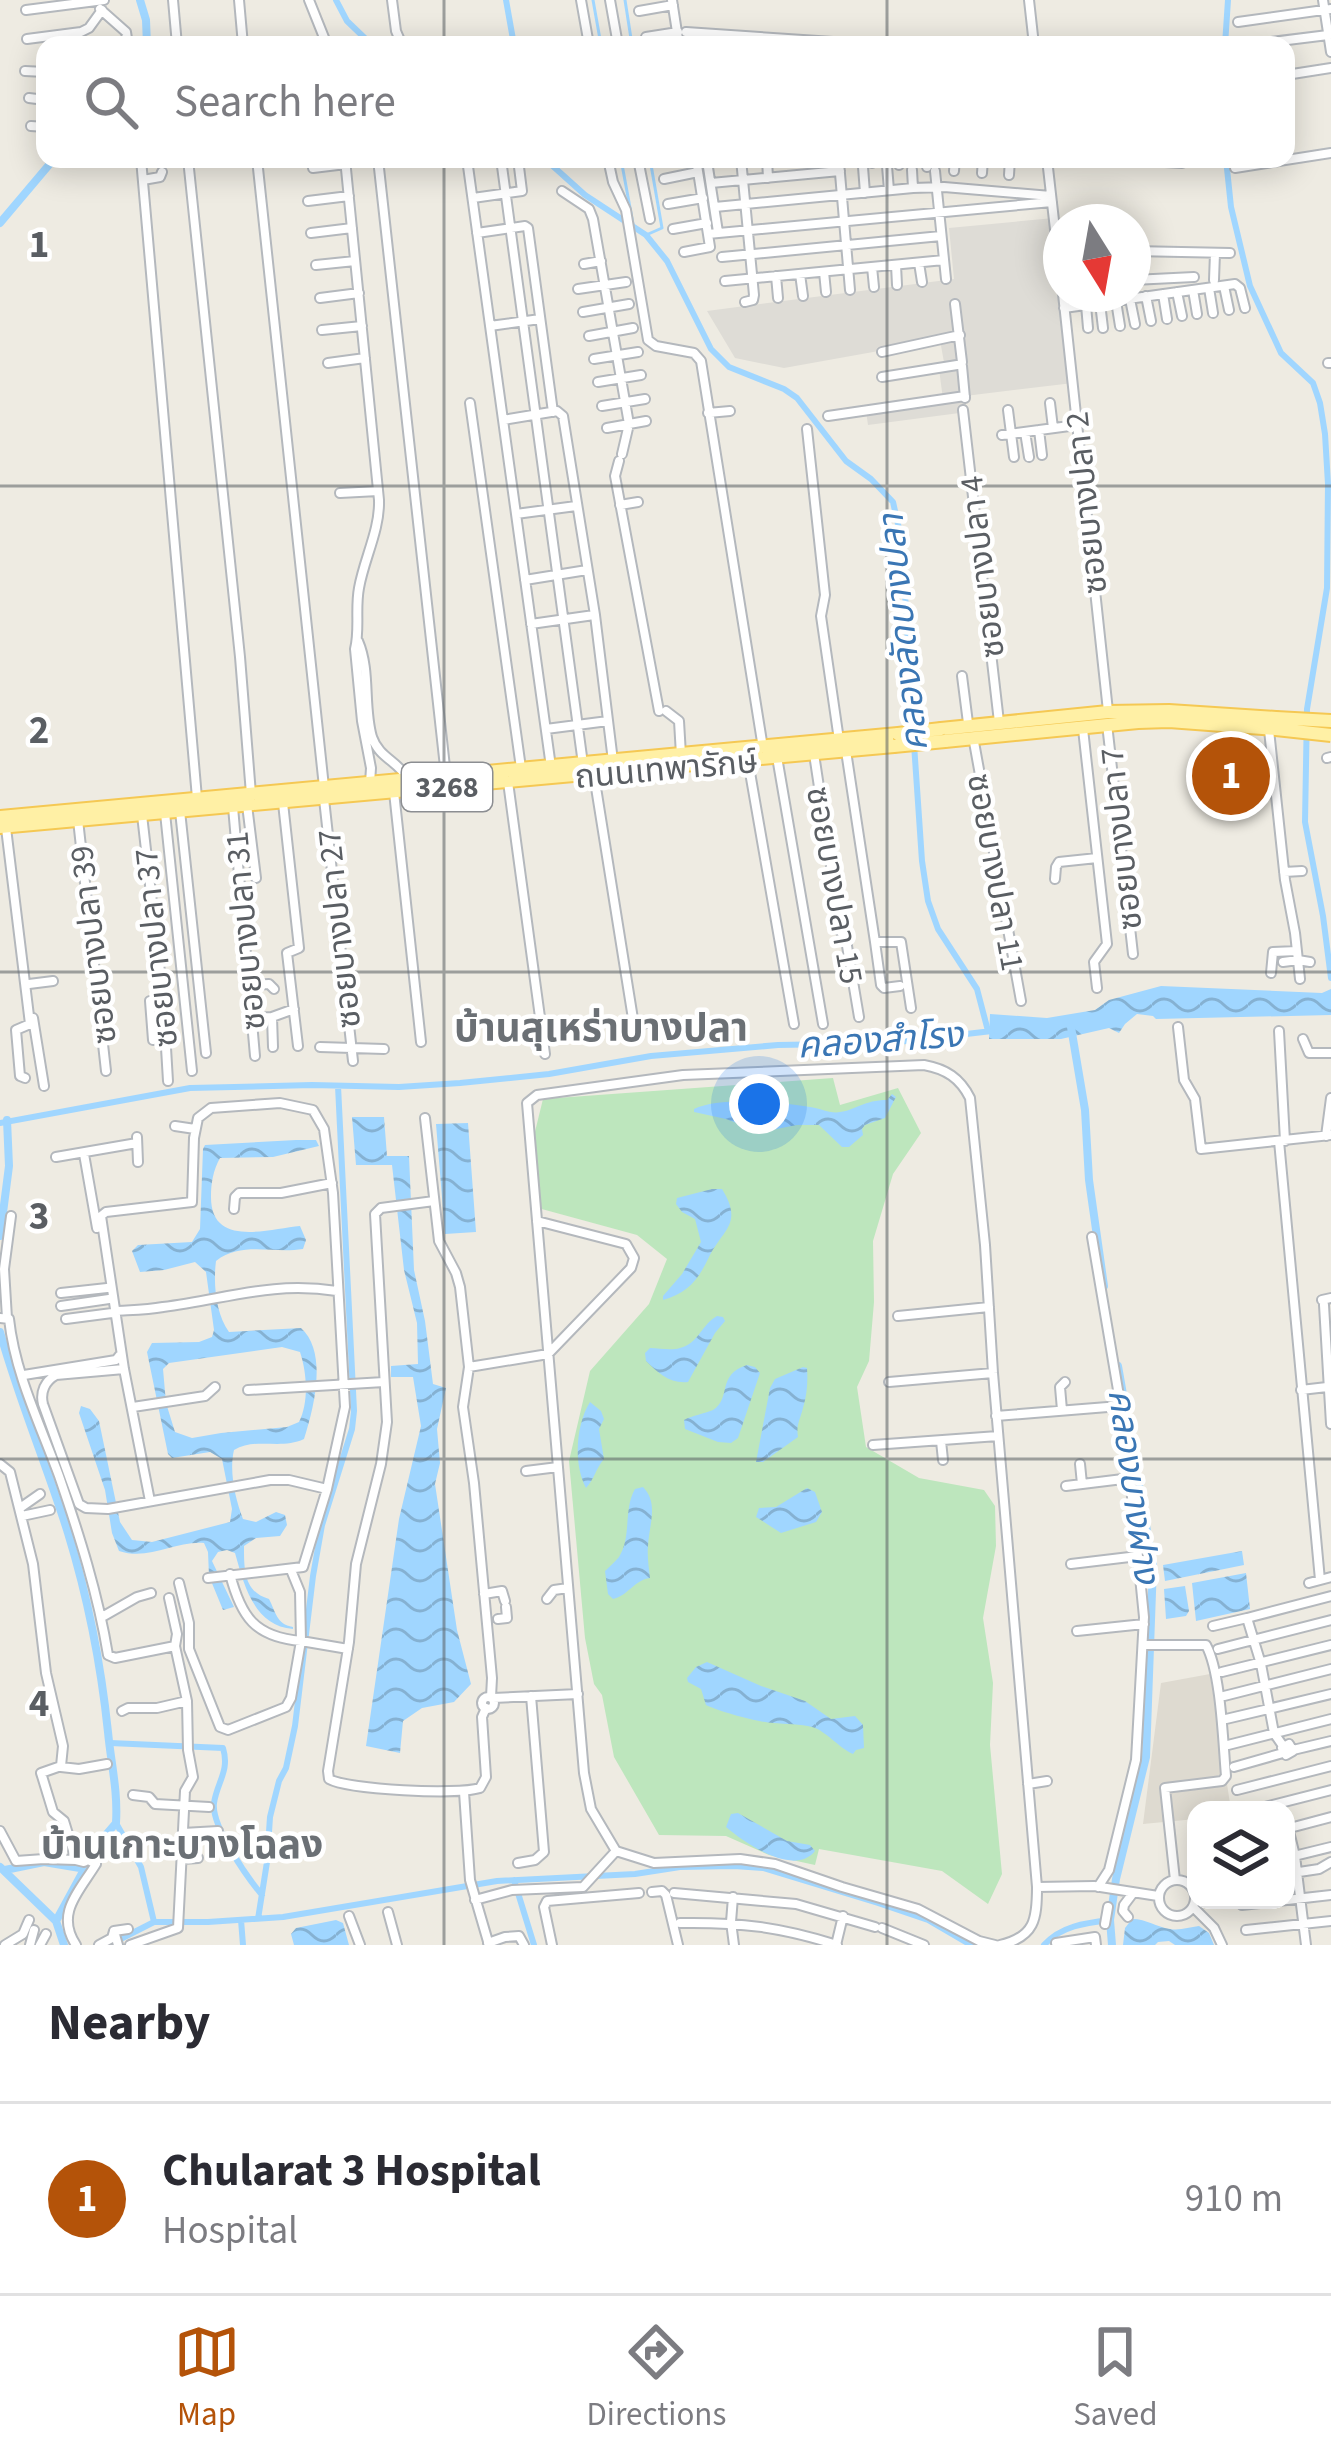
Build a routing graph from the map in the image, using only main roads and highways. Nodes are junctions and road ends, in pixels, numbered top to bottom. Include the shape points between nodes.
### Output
1 (1106, 720) junction
2 (1331, 722) edge
3 (1271, 724) junction
4 (999, 728) junction
5 (1331, 735) edge
6 (842, 746) junction
7 (588, 769) junction
8 (324, 792) junction
9 (302, 794) junction
10 (244, 802) junction
11 (4, 824) edge

1 - 3 main road, ถนนเทพารักษ์ / 3268
1 - 4 main road, ถนนเทพารักษ์ / 3268
1 - 4 main road, ถนนเทพารักษ์ / 3268
2 - 3 main road, ถนนเทพารักษ์ / 3268, bridge
3 - 5 main road, ถนนเทพารักษ์ / 3268, bridge
4 - 4 main road via 924,727 919,738 927,747 974,742
4 - 6 main road, ถนนเทพารักษ์ / 3268, bridge
6 - 7 main road, ถนนเทพารักษ์ / 3268 via 777,758
6 - 7 main road, ถนนเทพารักษ์ / 3268
7 - 8 main road, ถนนเทพารักษ์ / 3268 via 508,782
7 - 8 main road, ถนนเทพารักษ์ / 3268 via 551,766
8 - 9 main road, ถนนเทพารักษ์ / 3268
9 - 10 main road, ถนนเทพารักษ์ / 3268
9 - 10 main road, ถนนเทพารักษ์ / 3268
10 - 11 main road, ถนนเทพารักษ์ / 3268
10 - 11 main road, ถนนเทพารักษ์ / 3268 via 197,800

